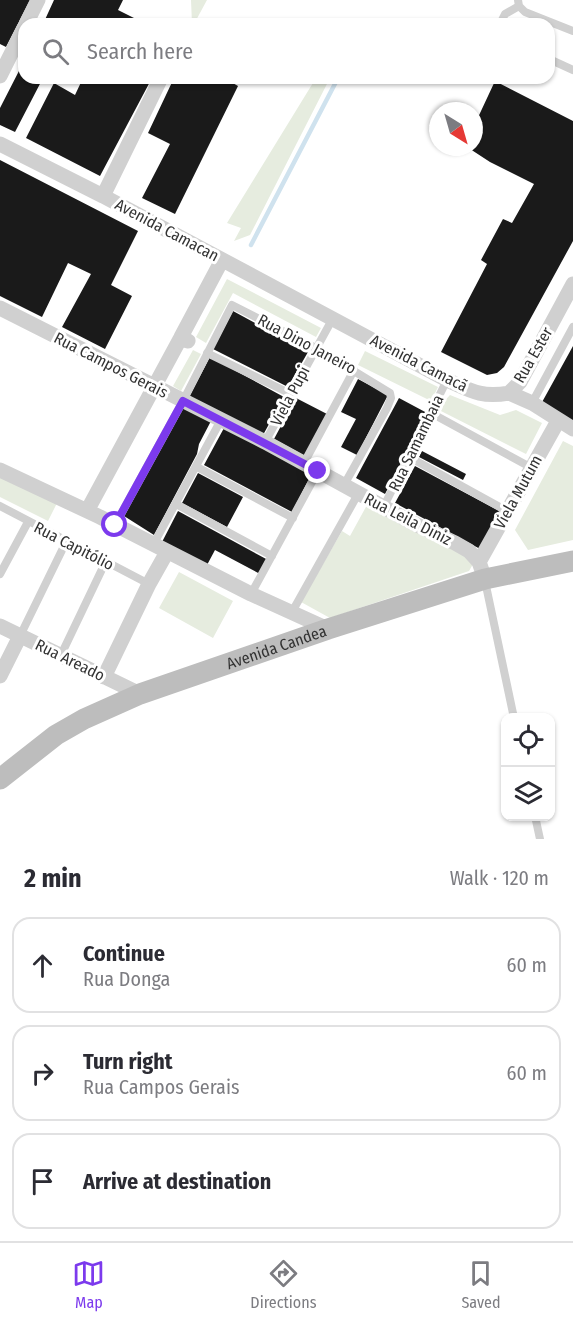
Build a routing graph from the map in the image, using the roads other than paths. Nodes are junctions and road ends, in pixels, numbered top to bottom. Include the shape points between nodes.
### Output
1 (38, 0) edge
2 (519, 3) edge
3 (29, 18) edge
4 (503, 18) edge
5 (540, 18) edge
6 (555, 24) edge
7 (573, 31) edge
8 (18, 40) edge
9 (555, 62) edge
10 (573, 70) edge
11 (0, 76) edge
12 (158, 84) edge
13 (0, 144) edge
14 (103, 196) junction
15 (222, 260) junction
16 (573, 284) edge
17 (0, 308) edge
18 (333, 318) junction
19 (573, 327) edge
20 (316, 348) junction
21 (207, 352) junction
22 (354, 369) junction
23 (447, 380) junction
24 (154, 386) junction
25 (509, 393) junction
26 (291, 394) junction
27 (183, 401) junction
28 (532, 403) junction
29 (431, 413) junction
30 (221, 420) junction
31 (558, 421) junction
32 (573, 429) edge
33 (265, 442) junction
34 (409, 457) junction
35 (304, 463) junction
36 (197, 466) junction
37 (532, 468) junction
38 (0, 470) edge
39 (318, 471) junction
40 (344, 485) junction
41 (358, 494) junction
42 (176, 504) junction
43 (0, 506) edge
44 (384, 506) junction
45 (87, 511) junction
46 (507, 511) junction
47 (293, 518) junction
48 (28, 522) junction
49 (115, 525) junction
50 (66, 542) junction
51 (153, 545) junction
52 (167, 552) junction
53 (272, 556) junction
54 (573, 561) edge
55 (105, 562) junction
56 (482, 571) junction
57 (0, 574) edge
58 (149, 584) junction
59 (251, 594) junction
60 (292, 612) junction
61 (0, 626) edge
62 (328, 629) junction
63 (20, 636) junction
64 (61, 656) junction
65 (0, 676) edge
66 (104, 677) junction
67 (140, 694) junction
68 (513, 713) edge
69 (0, 779) edge
70 (536, 821) edge
71 (540, 839) edge

1 - 3 street
2 - 4 lane
2 - 5 lane via 525,12
6 - 7 lane
8 - 11 street
9 - 10 lane
12 - 14 street
13 - 14 street, Avenida Camacan
14 - 15 street, Avenida Camacan
15 - 18 street, Avenida Camacan
15 - 24 street via 181,337 188,341 180,339
16 - 25 street, Rua Ester via 520,382
17 - 24 street, Rua Campos Gerais
18 - 20 lane, Viela Pupi
18 - 23 street, Avenida Camacã
19 - 28 lane
20 - 21 lane, Rua Dino Janeiro via 231,305
20 - 22 lane, Rua Dino Janeiro
20 - 26 lane, Viela Pupi
21 - 26 lane
21 - 27 lane
22 - 35 lane
22 - 40 lane, Rua Dino Janeiro via 390,393 391,398
23 - 25 street, Avenida Camacã via 491,396
23 - 29 lane, Rua Samambaia
24 - 27 street, Rua Campos Gerais
24 - 45 street
25 - 28 street
26 - 33 lane, Viela Pupi
27 - 30 street, Rua Campos Gerais
27 - 49 lane
28 - 31 street
29 - 34 lane, Rua Samambaia
29 - 37 lane
30 - 33 street, Rua Campos Gerais
30 - 36 lane
31 - 32 street
31 - 37 street, Viela Mutum
33 - 35 street, Rua Campos Gerais
34 - 44 lane, Rua Samambaia
34 - 46 lane
35 - 39 street, Rua Campos Gerais
36 - 42 lane
36 - 47 lane
37 - 46 street, Viela Mutum
38 - 45 street
39 - 40 street, Rua Leila Diniz
39 - 47 lane
40 - 41 street, Rua Leila Diniz
41 - 44 street, Rua Leila Diniz
41 - 60 lane
42 - 51 lane
42 - 53 lane
43 - 48 lane, Rua Capitólio
44 - 56 street, Rua Leila Diniz via 469,551
45 - 49 street
46 - 56 street, Viela Mutum
47 - 53 lane
48 - 50 lane, Rua Capitólio
48 - 57 lane
49 - 51 street
50 - 55 lane, Rua Capitólio
50 - 63 lane
51 - 52 street
52 - 58 street
52 - 59 street
53 - 59 lane
54 - 56 main road, Avenida Candea
55 - 58 lane, Rua Capitólio
55 - 64 lane
56 - 62 main road, Avenida Candea
56 - 68 lane
58 - 66 street
59 - 60 street
60 - 62 street
61 - 63 street, Rua Areado
62 - 67 main road, Avenida Candea
63 - 64 street, Rua Areado
63 - 65 street
64 - 66 street, Rua Areado
66 - 67 street, Rua Areado
67 - 69 main road, Avenida Candea via 56,735
70 - 71 lane

